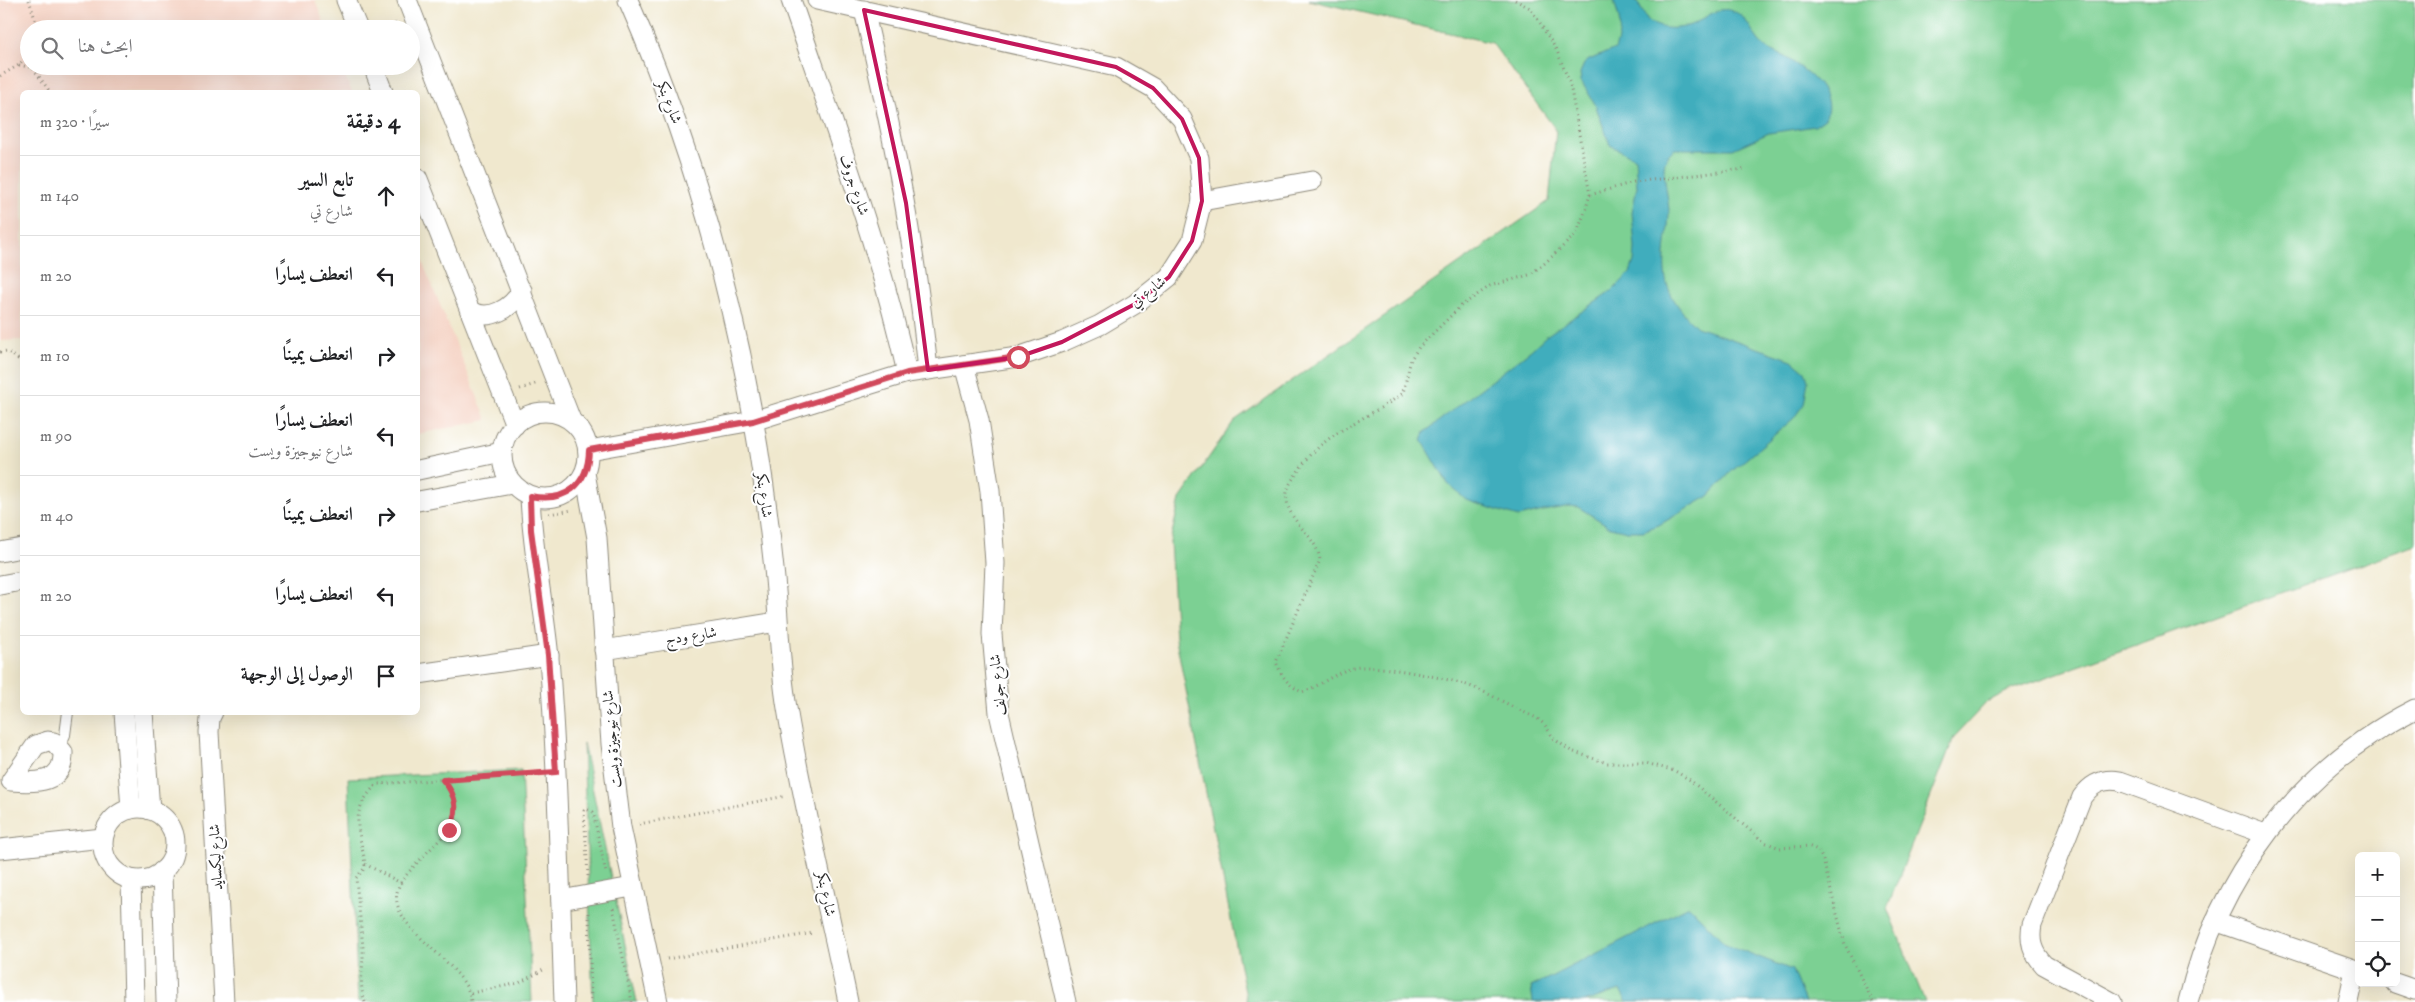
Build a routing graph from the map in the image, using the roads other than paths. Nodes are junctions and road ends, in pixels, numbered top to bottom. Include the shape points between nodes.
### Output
1 (346, 0) edge
2 (407, 0) edge
3 (628, 0) edge
4 (791, 0) edge
5 (817, 0) edge
6 (864, 10) junction
7 (354, 20) edge
8 (415, 20) edge
9 (420, 33) edge
10 (377, 75) edge
11 (383, 90) edge
12 (1312, 181) dead end
13 (420, 183) edge
14 (1202, 200) junction
15 (522, 290) junction
16 (470, 311) junction
17 (964, 365) junction
18 (928, 370) junction
19 (907, 373) junction
20 (571, 420) junction
21 (753, 421) junction
22 (515, 425) junction
23 (589, 450) junction
24 (502, 452) junction
25 (426, 468) edge
26 (585, 473) junction
27 (512, 484) junction
28 (441, 496) junction
29 (530, 496) junction
30 (420, 501) edge
31 (20, 548) edge
32 (0, 552) edge
33 (20, 580) edge
34 (0, 585) edge
35 (778, 622) junction
36 (604, 650) junction
37 (548, 655) junction
38 (420, 674) edge
39 (2415, 709) edge
40 (68, 715) edge
41 (124, 715) edge
42 (143, 715) edge
43 (212, 715) edge
44 (60, 746) junction
45 (6, 782) edge
46 (140, 809) junction
47 (2266, 834) junction
48 (103, 838) junction
49 (0, 849) edge
50 (162, 871) junction
51 (131, 879) junction
52 (632, 887) junction
53 (561, 900) junction
54 (2215, 921) junction
55 (2355, 969) edge
56 (2355, 977) edge
57 (2400, 985) edge
58 (2415, 990) edge
59 (134, 1002) edge
60 (166, 1002) edge
61 (224, 1002) edge
62 (564, 1002) edge
63 (658, 1002) edge
64 (848, 1002) edge
65 (1066, 1002) edge
66 (2112, 1002) edge
67 (2188, 1002) edge
68 (2348, 1002) edge

1 - 7 street
2 - 8 street
3 - 21 street, شارع بنكر via 678,124 706,211 729,299
4 - 19 street, شارع جروف via 876,253
5 - 6 street, شارع تي
6 - 14 street, شارع تي via 1116,67 1153,88 1182,119 1199,158
6 - 18 street via 906,203
9 - 15 street
10 - 11 street
12 - 14 street
13 - 16 street
14 - 17 street, شارع تي via 1192,241 1169,277 1135,304 1062,342 1018,357
15 - 16 street via 515,303 498,312 478,315
15 - 20 street
16 - 22 street
17 - 18 street, شارع تي
17 - 65 street, شارع جولف via 979,420 990,491 995,563 992,634 999,713
18 - 19 street, شارع تي
19 - 21 street, شارع تي
20 - 22 street via 548,412 524,417
20 - 23 street via 580,428
21 - 23 street, شارع تي
21 - 35 street, شارع بنكر
22 - 24 street via 508,432
23 - 26 street
24 - 25 street
24 - 27 street via 504,469
25 - 28 street
26 - 29 street via 568,493 556,498
26 - 36 street, شارع نيوجيزة ويست via 597,538
27 - 28 street
27 - 29 street
28 - 30 street
29 - 37 street
31 - 32 street
33 - 34 street
35 - 36 street, شارع ودج
35 - 64 street, شارع بنكر via 786,706
36 - 52 street, شارع نيوجيزة ويست via 621,827
37 - 38 street
37 - 53 street
39 - 47 street via 2392,720 2323,771
40 - 44 lane
41 - 46 street
42 - 46 street
43 - 61 street, شارع ليكسايد via 209,732
44 - 45 street via 48,741 36,745
44 - 45 street via 63,763 52,777 40,781
46 - 48 street via 113,819
46 - 50 street via 166,820 174,838 172,857
47 - 54 street via 2226,897
47 - 66 street via 2120,781 2102,780 2087,790 2030,936 2036,956 2044,965
48 - 49 street
48 - 51 street via 104,855 122,876
50 - 51 street via 148,878
50 - 60 street
51 - 59 street
52 - 53 street
52 - 63 street, شارع نيوجيزة ويست
53 - 62 street
54 - 55 street
54 - 67 street via 2197,966
56 - 68 street
57 - 58 street

